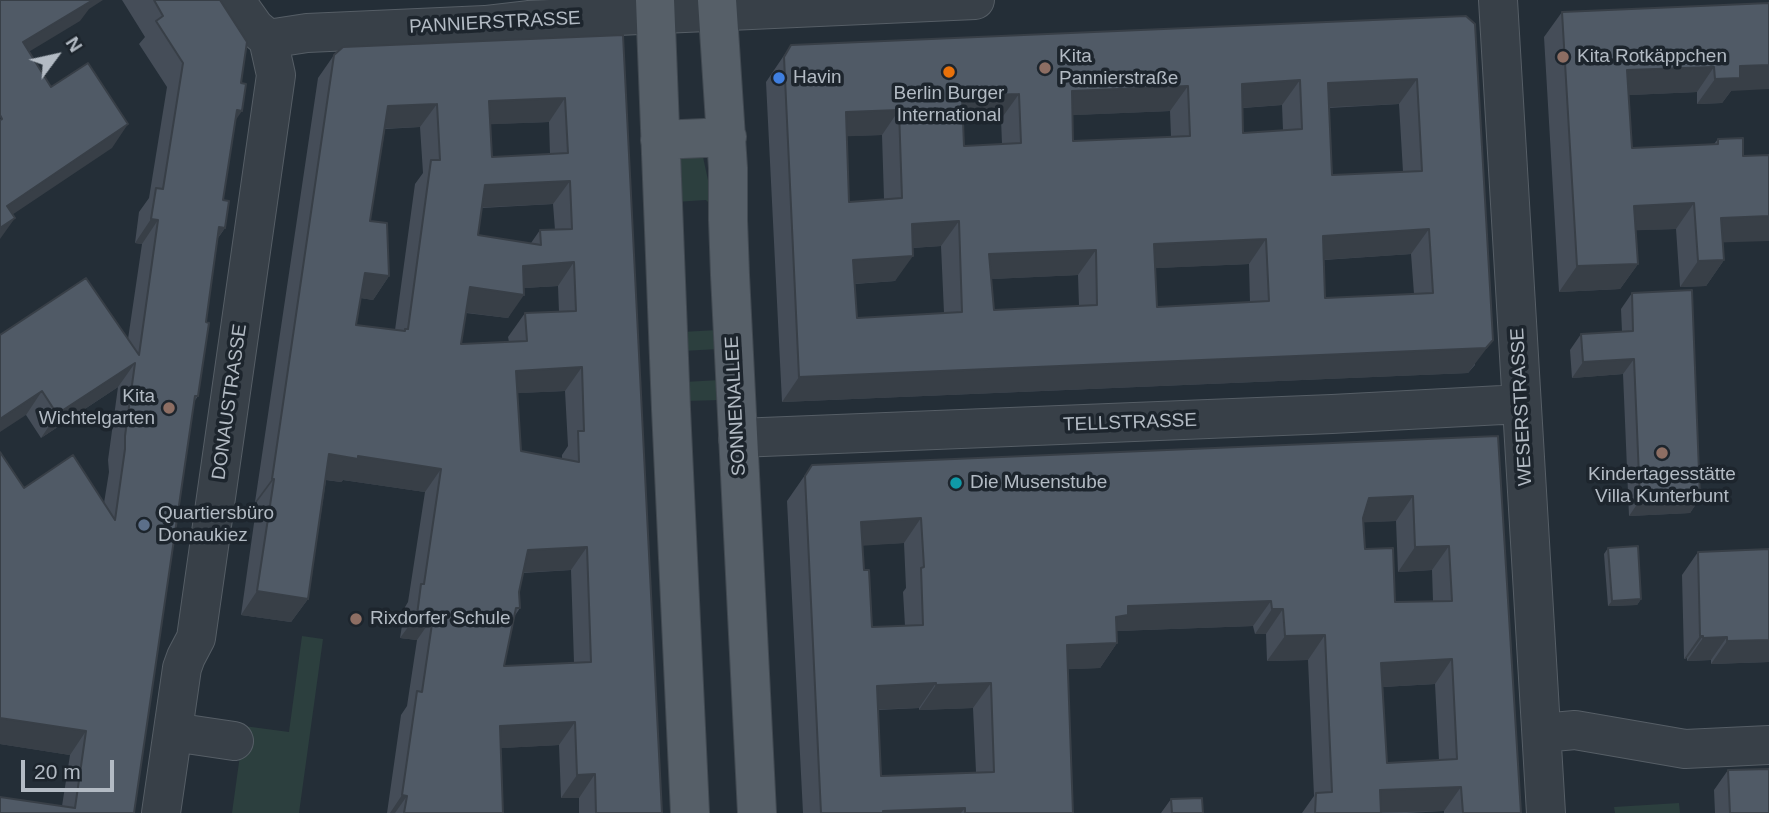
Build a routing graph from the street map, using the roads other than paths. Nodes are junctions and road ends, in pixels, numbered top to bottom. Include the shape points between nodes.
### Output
1 (236, 0) edge
2 (975, 0) edge
3 (1498, 0) edge
4 (717, 6) edge
5 (656, 7) edge
6 (268, 39) junction
7 (727, 137) junction
8 (660, 140) junction
9 (1521, 404) junction
10 (738, 438) junction
11 (173, 732) junction
12 (1542, 733) junction
13 (234, 741) dead end
14 (1769, 745) edge
15 (161, 813) edge
16 (690, 813) edge
17 (757, 813) edge
18 (1546, 813) edge

1 - 6 street, DONAUSTRASSE
2 - 4 street, PANNIERSTRASSE
3 - 9 street, WESERSTRASSE
4 - 5 street, PANNIERSTRASSE
4 - 7 main road, SONNENALLEE
5 - 6 street, PANNIERSTRASSE via 485,25
5 - 8 main road
6 - 11 street, DONAUSTRASSE via 276,75 197,638 182,668
7 - 8 main road
7 - 10 main road, SONNENALLEE
8 - 16 main road
9 - 10 street, TELLSTRASSE
9 - 12 street, WESERSTRASSE
10 - 17 main road, SONNENALLEE
11 - 13 street
11 - 15 street, DONAUSTRASSE
12 - 14 street via 1575,730 1685,749
12 - 18 street, WESERSTRASSE

